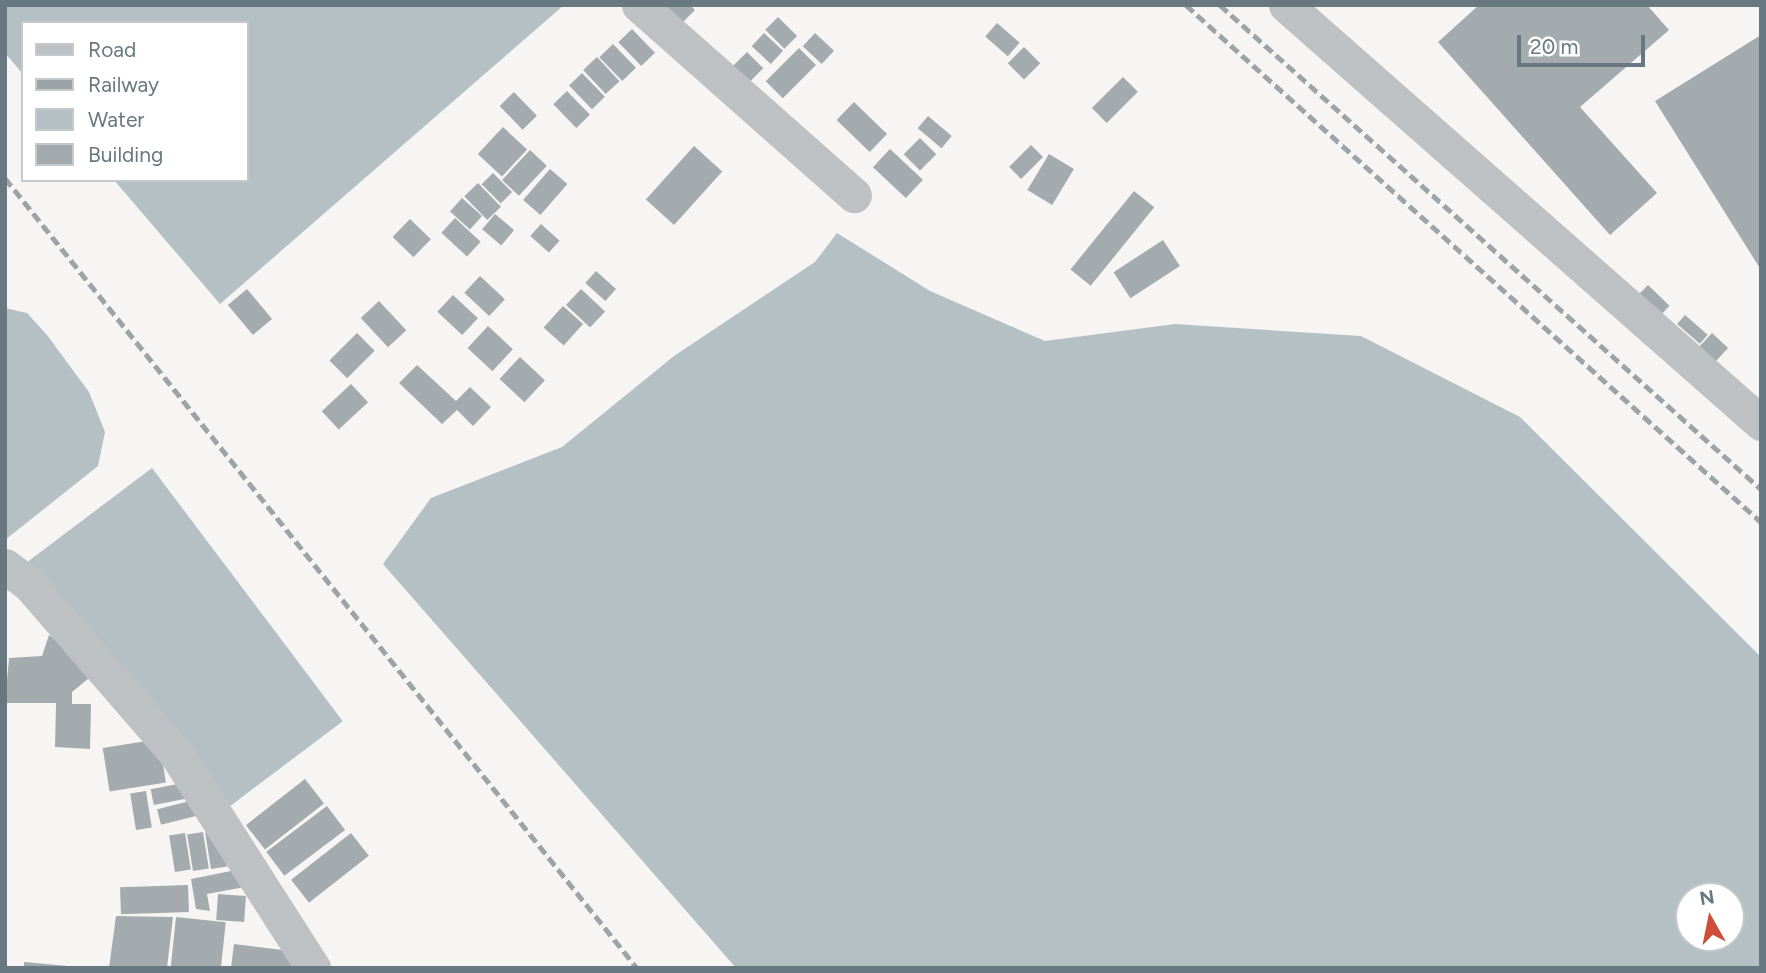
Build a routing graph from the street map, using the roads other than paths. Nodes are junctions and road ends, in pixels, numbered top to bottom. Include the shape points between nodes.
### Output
1 (639, 5) edge
2 (1286, 5) edge
3 (854, 195) dead end
4 (1761, 423) edge
5 (14, 581) edge
6 (313, 968) edge

1 - 3 street
2 - 4 street
5 - 6 street via 177,755

